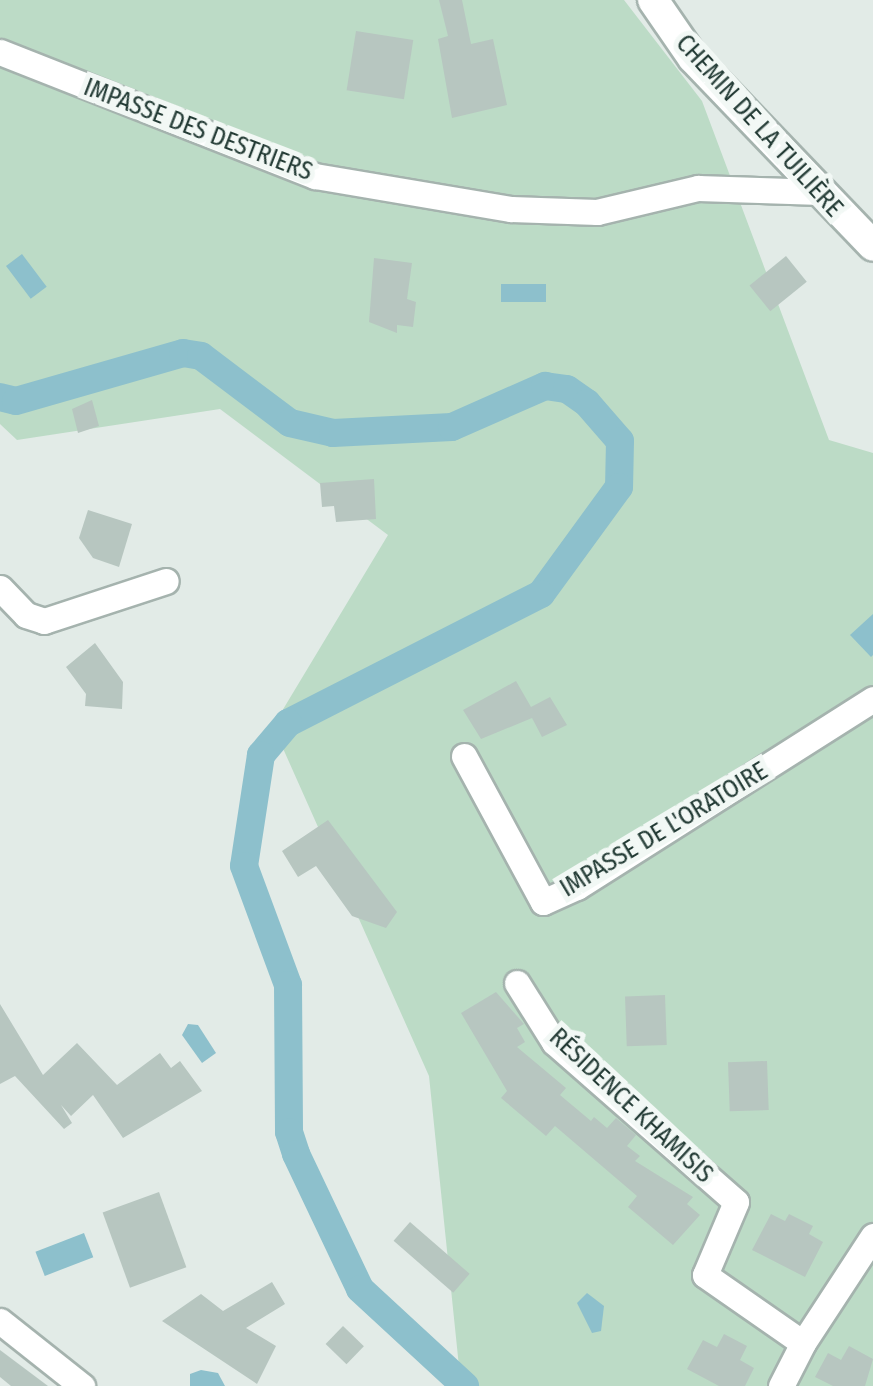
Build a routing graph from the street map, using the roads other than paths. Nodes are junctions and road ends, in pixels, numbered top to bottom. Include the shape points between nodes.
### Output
1 (653, 0) edge
2 (0, 52) edge
3 (816, 192) junction
4 (873, 246) edge
5 (166, 581) dead end
6 (0, 588) edge
7 (873, 699) edge
8 (464, 756) dead end
9 (517, 983) dead end
10 (873, 1236) edge
11 (0, 1321) edge
12 (803, 1343) junction
13 (82, 1386) edge
14 (781, 1386) edge

1 - 3 street, CHEMIN DE LA TUILIÈRE via 693,58
2 - 3 street, IMPASSE DES DESTRIERS via 335,180 512,209 597,212 698,188
3 - 4 street, CHEMIN DE LA TUILIÈRE
5 - 6 street via 44,621 26,615
7 - 8 street, IMPASSE DE L'ORATOIRE via 578,887 543,902
9 - 12 street, RÉSIDENCE KHAMISIS via 554,1042 736,1202 704,1275
10 - 12 street
11 - 13 street
12 - 14 street

